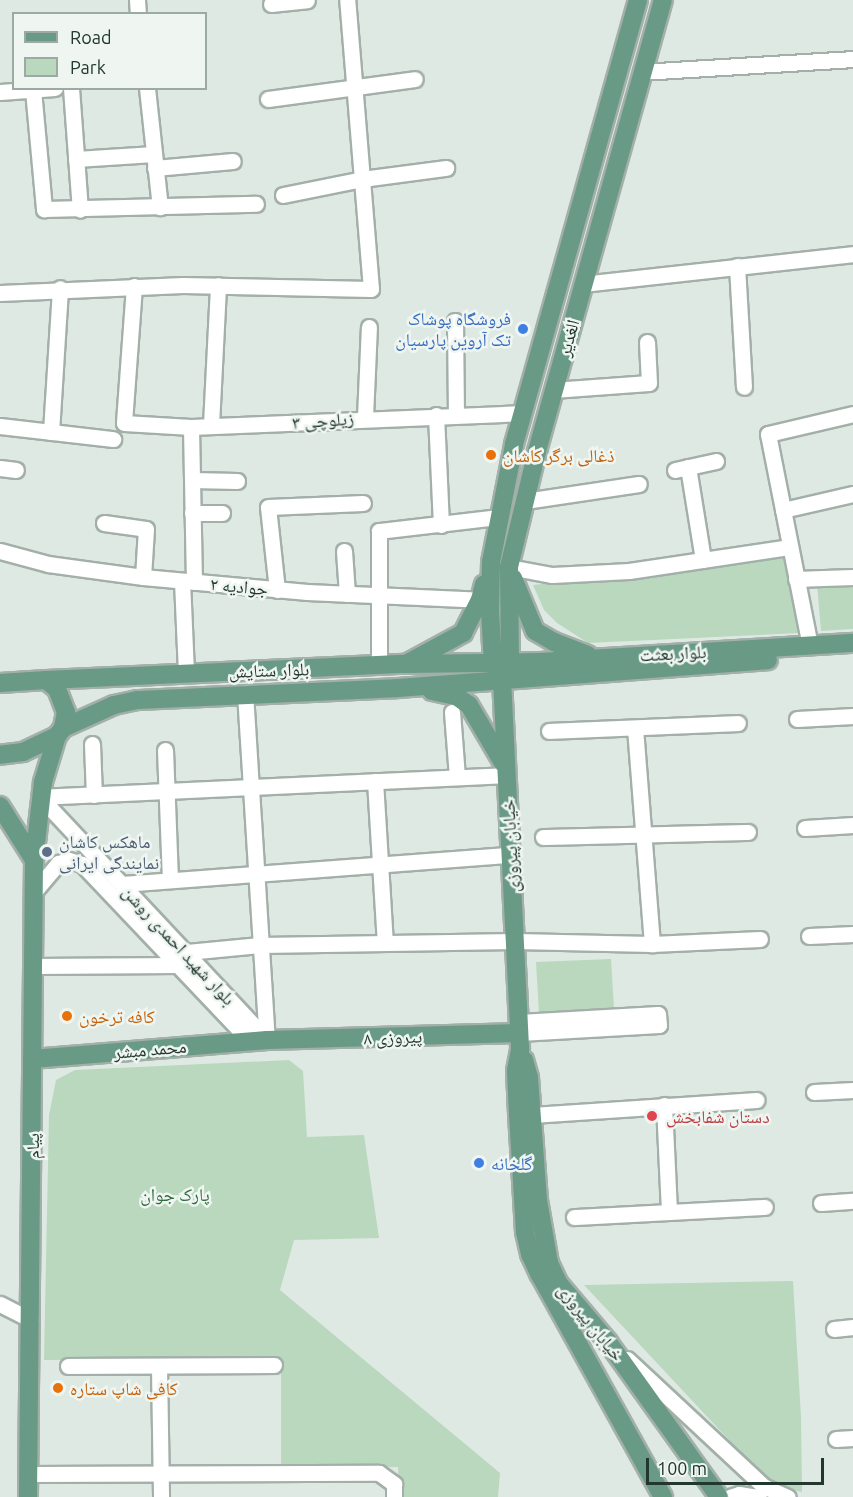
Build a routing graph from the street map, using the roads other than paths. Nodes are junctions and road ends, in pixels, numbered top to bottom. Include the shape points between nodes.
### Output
1 (307, 0) edge
2 (347, 0) edge
3 (638, 0) edge
4 (663, 0) edge
5 (271, 4) dead end
6 (853, 59) edge
7 (641, 72) junction
8 (415, 80) dead end
9 (354, 87) junction
10 (33, 90) edge
11 (71, 90) edge
12 (147, 90) edge
13 (0, 92) edge
14 (268, 99) dead end
15 (76, 159) junction
16 (154, 161) junction
17 (233, 161) dead end
18 (446, 168) dead end
19 (362, 179) junction
20 (283, 195) dead end
21 (256, 204) dead end
22 (160, 207) junction
23 (80, 210) junction
24 (853, 254) edge
25 (737, 266) junction
26 (583, 284) junction
27 (218, 285) junction
28 (134, 286) junction
29 (60, 288) junction
30 (0, 293) edge
31 (455, 321) dead end
32 (369, 327) dead end
33 (647, 342) dead end
34 (744, 387) dead end
35 (554, 390) junction
36 (523, 413) junction
37 (456, 414) junction
38 (853, 414) edge
39 (436, 415) junction
40 (365, 417) junction
41 (210, 425) junction
42 (0, 426) edge
43 (191, 427) junction
44 (51, 432) junction
45 (113, 439) dead end
46 (514, 445) junction
47 (537, 451) junction
48 (716, 462) dead end
49 (0, 468) edge
50 (16, 470) dead end
51 (192, 480) junction
52 (237, 481) dead end
53 (639, 484) dead end
54 (853, 494) edge
55 (525, 501) junction
56 (363, 503) dead end
57 (783, 510) junction
58 (192, 513) junction
59 (222, 513) dead end
60 (498, 517) junction
61 (104, 523) dead end
62 (441, 525) junction
63 (790, 547) junction
64 (0, 551) edge
65 (344, 551) dead end
66 (703, 560) junction
67 (491, 562) junction
68 (509, 567) junction
69 (143, 577) junction
70 (853, 577) edge
71 (796, 579) junction
72 (188, 582) junction
73 (278, 590) junction
74 (347, 594) junction
75 (378, 596) junction
76 (480, 600) junction
77 (853, 644) edge
78 (810, 646) junction
79 (853, 655) edge
80 (596, 658) junction
81 (405, 664) junction
82 (379, 665) junction
83 (502, 668) junction
84 (299, 669) junction
85 (186, 674) junction
86 (46, 680) junction
87 (0, 683) edge
88 (397, 688) junction
89 (301, 691) junction
90 (245, 693) junction
91 (452, 712) dead end
92 (853, 717) edge
93 (797, 719) dead end
94 (738, 723) dead end
95 (635, 728) junction
96 (549, 731) dead end
97 (60, 732) junction
98 (92, 744) dead end
99 (165, 750) dead end
100 (0, 755) edge
101 (505, 770) junction
102 (457, 777) junction
103 (375, 781) junction
104 (251, 787) junction
105 (166, 791) junction
106 (94, 795) junction
107 (40, 797) junction
108 (0, 806) edge
109 (853, 825) edge
110 (805, 828) dead end
111 (748, 832) dead end
112 (643, 834) junction
113 (543, 837) dead end
114 (510, 855) junction
115 (34, 860) junction
116 (381, 864) junction
117 (257, 873) junction
118 (170, 879) junction
119 (122, 884) junction
120 (34, 892) junction
121 (154, 929) junction
122 (853, 934) edge
123 (809, 936) dead end
124 (760, 939) dead end
125 (515, 941) junction
126 (385, 944) junction
127 (652, 944) junction
128 (260, 945) junction
129 (187, 952) junction
130 (178, 965) junction
131 (33, 966) junction
132 (659, 1019) dead end
133 (519, 1035) junction
134 (259, 1041) junction
135 (32, 1059) junction
136 (853, 1090) edge
137 (814, 1092) dead end
138 (756, 1100) dead end
139 (664, 1105) junction
140 (532, 1115) junction
141 (853, 1201) edge
142 (820, 1203) dead end
143 (765, 1207) dead end
144 (669, 1212) junction
145 (574, 1217) dead end
146 (0, 1304) edge
147 (30, 1319) junction
148 (853, 1327) edge
149 (834, 1329) dead end
150 (608, 1342) junction
151 (274, 1365) dead end
152 (68, 1366) dead end
153 (159, 1367) junction
154 (853, 1438) edge
155 (836, 1439) dead end
156 (29, 1474) junction
157 (161, 1476) junction
158 (28, 1497) edge
159 (161, 1497) edge
160 (394, 1497) edge
161 (663, 1497) edge
162 (719, 1497) edge
163 (730, 1497) edge
164 (759, 1497) edge
165 (788, 1497) edge

1 - 5 street
2 - 9 street
3 - 36 main road, الغدیر
4 - 7 main road, الغدیر
6 - 7 street
7 - 26 main road, الغدیر
8 - 9 street
9 - 14 street
9 - 19 street
10 - 13 street
10 - 23 street via 44,209
11 - 15 street
12 - 16 street
15 - 16 street
15 - 23 street
16 - 17 street
16 - 22 street
18 - 19 street
19 - 20 street
19 - 27 street via 371,289
21 - 22 street
22 - 23 street
24 - 25 street
25 - 26 street
25 - 34 street
26 - 35 main road, الغدیر
27 - 28 street
27 - 41 street
28 - 29 street
28 - 43 street, زیلوچی ۳ via 124,423
29 - 30 street
29 - 44 street
31 - 37 street
32 - 40 street
33 - 35 street via 649,383
35 - 47 main road, الغدیر
36 - 37 street, زیلوچی ۳
36 - 46 main road, الغدیر
37 - 39 street, زیلوچی ۳
38 - 57 street via 768,435
39 - 40 street, زیلوچی ۳
39 - 62 street
40 - 41 street, زیلوچی ۳
41 - 43 street, زیلوچی ۳
42 - 44 street
43 - 51 street
44 - 45 street
46 - 47 main road
46 - 60 main road, الغدیر
47 - 55 main road, الغدیر
48 - 66 street via 681,468
49 - 50 street
51 - 52 street
51 - 58 street
53 - 55 street
54 - 57 street
55 - 68 main road, الغدیر
56 - 73 street via 268,507
57 - 63 street
58 - 59 street
58 - 72 street
60 - 62 street
60 - 67 main road, الغدیر
61 - 69 street via 146,529
62 - 75 street via 379,531
63 - 66 street
63 - 71 street
64 - 69 street, جوادیه ۲ via 70,568
65 - 74 street
66 - 68 street via 629,571 552,575
67 - 76 main road
67 - 83 main road, الغدیر
68 - 80 main road via 535,631
68 - 83 main road, الغدیر
69 - 72 street, جوادیه ۲
70 - 71 street
71 - 78 street
72 - 73 street, جوادیه ۲
72 - 85 street
73 - 74 street, جوادیه ۲
74 - 75 street, جوادیه ۲
75 - 76 street, جوادیه ۲
75 - 82 street
76 - 81 main road via 463,633
77 - 78 main road, بلوار بعثت
78 - 80 main road, بلوار بعثت
79 - 83 main road, بلوار بعثت
80 - 83 main road, بلوار بعثت
81 - 82 main road, بلوار ستایش
81 - 83 main road, بلوار ستایش
82 - 84 main road, بلوار ستایش
83 - 88 main road, بلوار ستایش
83 - 101 main road, خیابان پیروزی
84 - 85 main road, بلوار ستایش
84 - 89 main road
85 - 86 main road, بلوار ستایش
86 - 87 main road, بلوار ستایش
86 - 97 main road, پیام via 57,689 64,703 66,712
88 - 89 main road, بلوار ستایش
88 - 101 main road via 440,691 468,705
89 - 90 main road, بلوار ستایش
90 - 97 main road, بلوار ستایش via 137,700 114,705
90 - 104 street
91 - 102 street
92 - 93 street
94 - 95 street
95 - 96 street
95 - 112 street
97 - 100 main road, بلوار ستایش via 23,752
97 - 107 main road, پیام
98 - 106 street
99 - 105 street
101 - 102 street
101 - 114 main road, خیابان پیروزی
102 - 103 street
103 - 104 street
103 - 116 street
104 - 105 street
104 - 117 street
105 - 106 street
105 - 118 street
106 - 107 street
107 - 115 main road, پیام
107 - 119 street, بلوار شهید احمدی روشن
108 - 115 main road
109 - 110 street
111 - 112 street
112 - 113 street
112 - 127 street
114 - 116 street
114 - 125 main road, خیابان پیروزی
115 - 120 main road, پیام
116 - 117 street
116 - 126 street
117 - 118 street
117 - 128 street
118 - 119 street
119 - 121 street, بلوار شهید احمدی روشن
120 - 121 street, بلوار شهید احمدی روشن via 58,863 75,861
120 - 131 main road, پیام
121 - 129 street, بلوار شهید احمدی روشن
121 - 130 street, بلوار شهید احمدی روشن
122 - 123 street
124 - 127 street
125 - 126 street
125 - 127 street
125 - 133 main road, خیابان پیروزی
126 - 128 street
128 - 129 street
128 - 134 street
129 - 134 street, بلوار شهید احمدی روشن
130 - 131 street
130 - 134 street, بلوار شهید احمدی روشن
131 - 135 main road, پیام
132 - 133 street
133 - 134 main road, پیروزی ۸
133 - 140 main road, خیابان پیروزی via 528,1068
133 - 161 main road, خیابان پیروزی via 518,1114 525,1232 530,1254
134 - 135 main road, محمد مبشر
135 - 147 main road, پیام
136 - 137 street
138 - 139 street
139 - 140 street
139 - 144 street
140 - 150 main road, خیابان پیروزی via 538,1200 549,1263 559,1284
141 - 142 street
143 - 144 street
144 - 145 street
146 - 147 street
147 - 156 main road, پیام
148 - 149 street
150 - 162 main road, خیابان پیروزی
150 - 165 street via 763,1486
151 - 153 street
152 - 153 street
153 - 157 street
154 - 155 street
156 - 157 street
156 - 158 main road, پیام
157 - 159 street
157 - 160 street via 379,1473 394,1484
163 - 164 street

